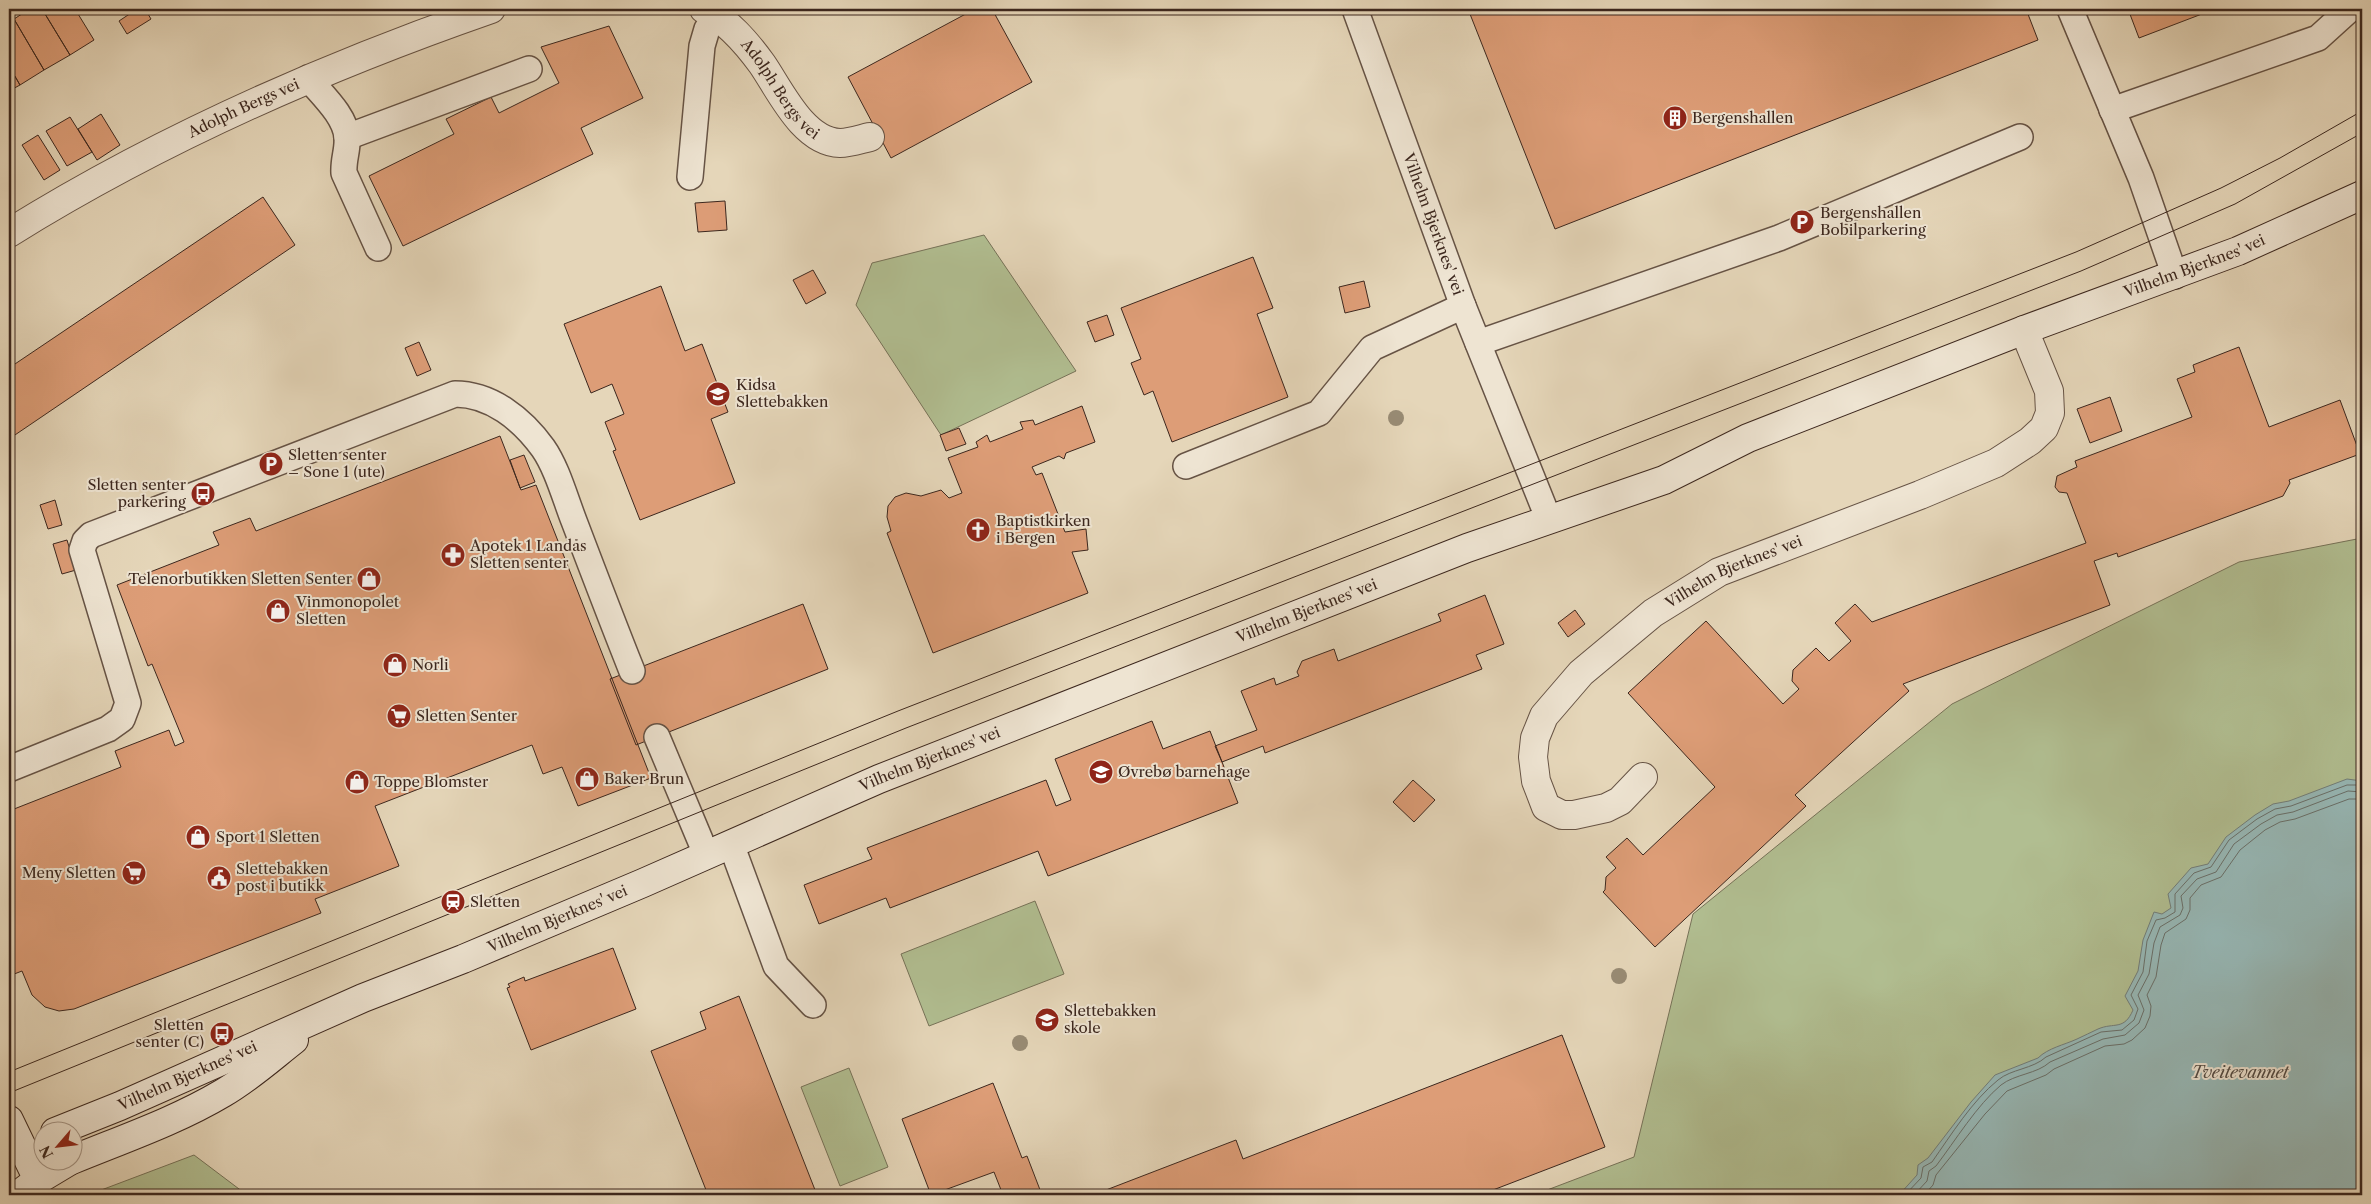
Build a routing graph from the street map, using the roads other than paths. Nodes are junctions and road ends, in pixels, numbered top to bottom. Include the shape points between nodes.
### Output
1 (491, 9) edge
2 (1355, 9) edge
3 (2070, 9) edge
4 (2350, 9) edge
5 (710, 12) edge
6 (529, 69) dead end
7 (308, 78) junction
8 (2112, 110) junction
9 (347, 137) junction
10 (870, 137) dead end
11 (2020, 137) dead end
12 (690, 176) dead end
13 (2362, 195) edge
14 (9, 232) edge
15 (378, 248) dead end
16 (2175, 276) junction
17 (1463, 306) junction
18 (2024, 330) junction
19 (1478, 343) junction
20 (1186, 466) dead end
21 (1549, 520) junction
22 (632, 671) dead end
23 (659, 741) dead end
24 (9, 768) edge
25 (1643, 777) dead end
26 (731, 844) junction
27 (706, 854) junction
28 (813, 1004) dead end
29 (320, 1018) junction
30 (9, 1120) edge
31 (80, 1122) edge
32 (24, 1144) edge
33 (82, 1156) edge
34 (52, 1172) edge
35 (28, 1187) edge

1 - 7 main road, Adolph Bergs vei
2 - 17 lane, Vilhelm Bjerknes' vei
3 - 8 lane
4 - 8 lane via 2318,38
5 - 10 main road, Adolph Bergs vei via 745,43 803,124 822,138 840,143
5 - 12 lane via 702,46
6 - 9 lane
7 - 9 lane via 340,118
7 - 14 main road, Adolph Bergs vei via 165,146 56,203
8 - 16 lane via 2141,178
9 - 15 lane via 344,173
11 - 19 lane via 1779,238
13 - 16 main road, Vilhelm Bjerknes' vei
16 - 18 main road, Vilhelm Bjerknes' vei
17 - 19 lane, Vilhelm Bjerknes' vei
17 - 20 lane via 1372,348 1319,413
18 - 21 main road, Vilhelm Bjerknes' vei via 1748,438 1664,480
18 - 25 main road, Vilhelm Bjerknes' vei via 2049,391 2050,414 2044,428 2030,441 1996,463 1955,481 1720,572 1678,596 1632,631 1581,674 1544,716 1535,738 1533,757 1536,781 1546,807 1562,816 1606,808 1620,802
19 - 21 lane, Vilhelm Bjerknes' vei
21 - 26 main road, Vilhelm Bjerknes' vei via 1467,548 879,779
22 - 24 lane via 560,484 543,449 505,409 474,396 455,394 92,535 82,550 128,703 122,719 108,729
23 - 27 lane
26 - 27 main road, Vilhelm Bjerknes' vei
26 - 28 lane via 776,966
27 - 29 main road, Vilhelm Bjerknes' vei
29 - 31 main road, Vilhelm Bjerknes' vei
29 - 33 main road, Vilhelm Bjerknes' vei via 224,1093
30 - 32 main road
32 - 35 main road
34 - 35 main road

